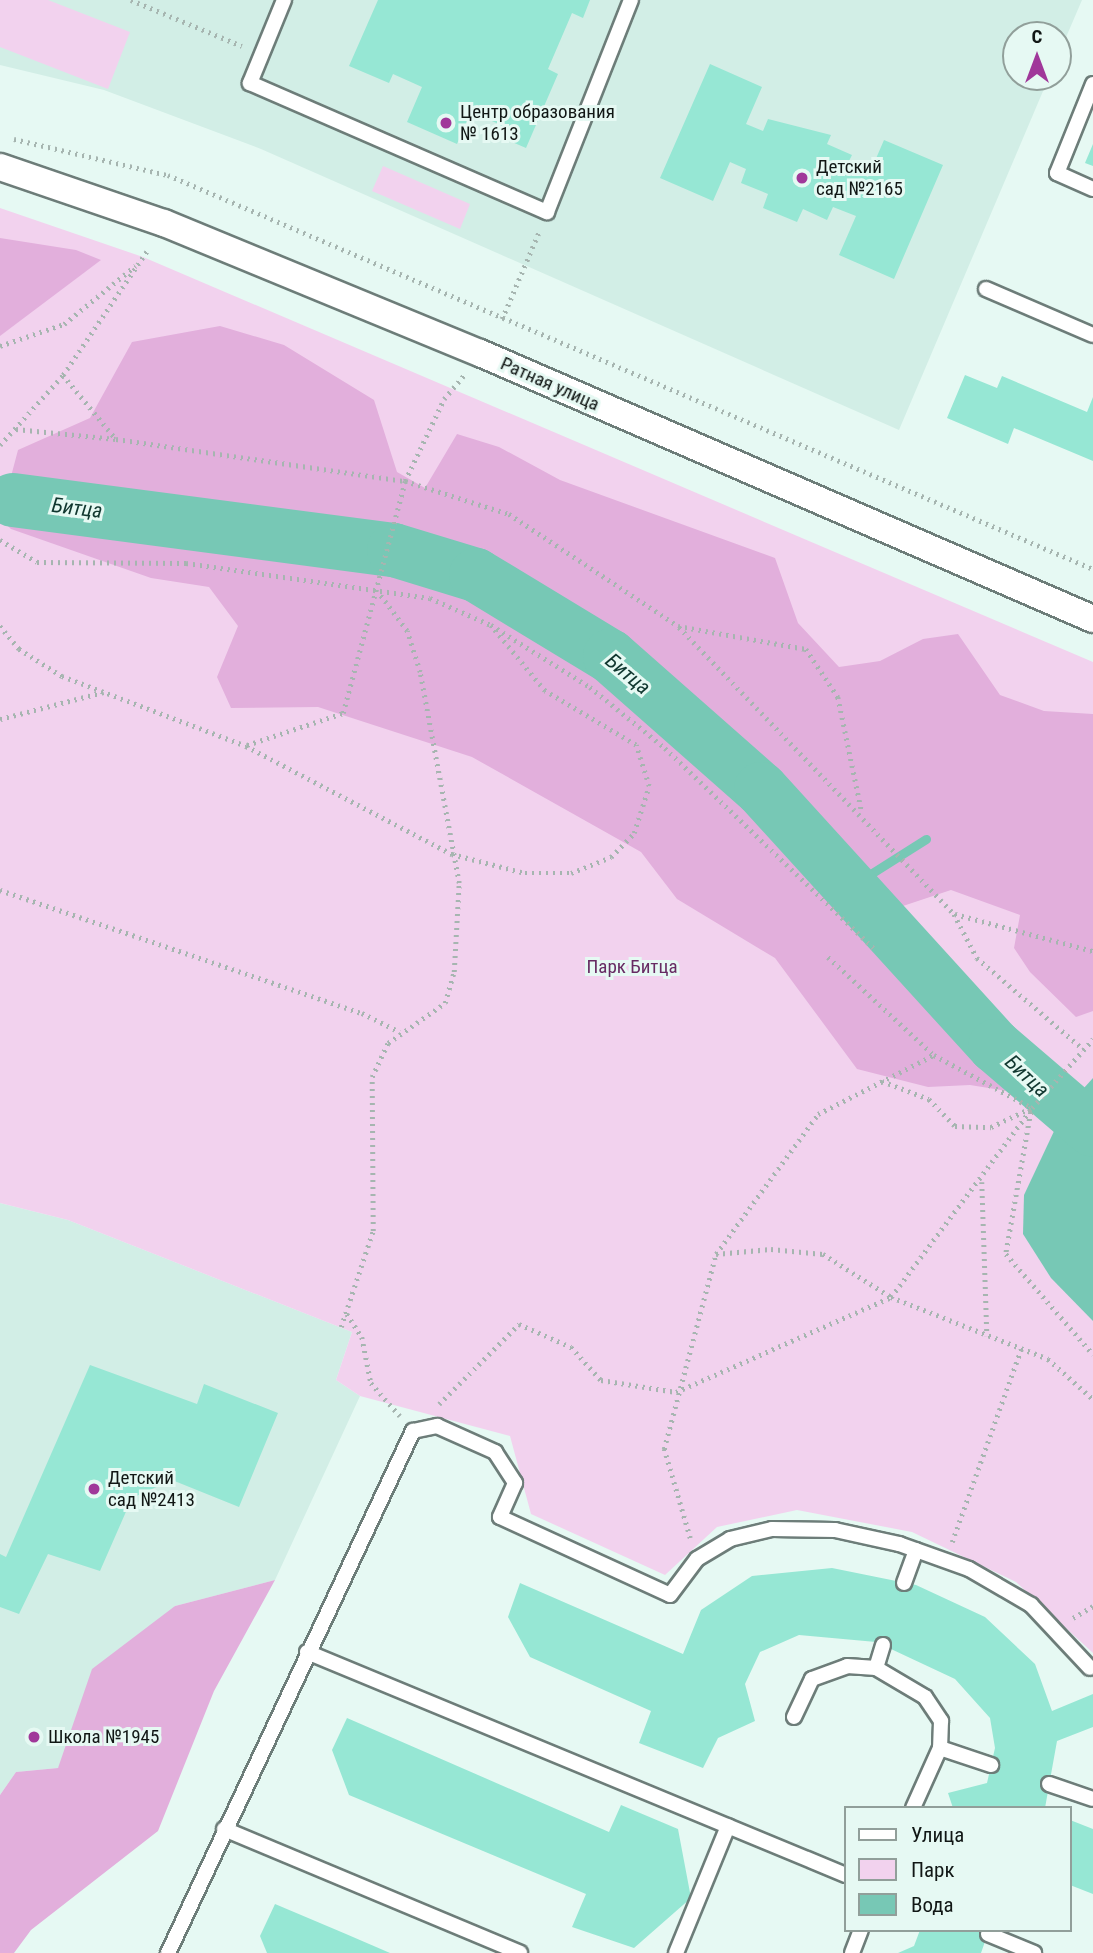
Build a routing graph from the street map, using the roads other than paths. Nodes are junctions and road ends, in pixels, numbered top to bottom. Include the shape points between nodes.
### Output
1 (284, 0) edge
2 (631, 0) edge
3 (1093, 84) edge
4 (0, 167) edge
5 (1093, 189) edge
6 (986, 289) dead end
7 (1093, 335) edge
8 (1093, 619) edge
9 (916, 1550) junction
10 (904, 1583) dead end
11 (883, 1645) dead end
12 (307, 1652) junction
13 (876, 1668) junction
14 (1090, 1668) dead end
15 (794, 1717) dead end
16 (940, 1748) junction
17 (991, 1765) dead end
18 (1049, 1784) dead end
19 (1093, 1799) edge
20 (914, 1806) edge
21 (728, 1826) junction
22 (223, 1829) junction
23 (844, 1874) edge
24 (860, 1932) edge
25 (988, 1934) dead end
26 (168, 1953) edge
27 (520, 1953) edge
28 (676, 1953) edge
29 (852, 1953) edge
30 (1034, 1953) edge

1 - 2 lane via 250,83 547,212
3 - 5 lane via 1057,173
4 - 8 street, Ратная улица via 164,223 480,353
6 - 7 lane
9 - 10 lane
9 - 12 lane via 835,1530 772,1529 730,1539 697,1559 670,1595 500,1517 514,1482 495,1452 437,1426 412,1431
9 - 14 lane via 1031,1605
11 - 13 lane
12 - 21 lane
12 - 22 lane
13 - 15 lane via 847,1666 812,1679
13 - 16 lane via 925,1697 941,1721
16 - 17 lane
16 - 20 lane
18 - 19 lane
21 - 23 lane
21 - 28 lane
22 - 26 lane
22 - 27 lane
24 - 29 lane
25 - 30 lane

